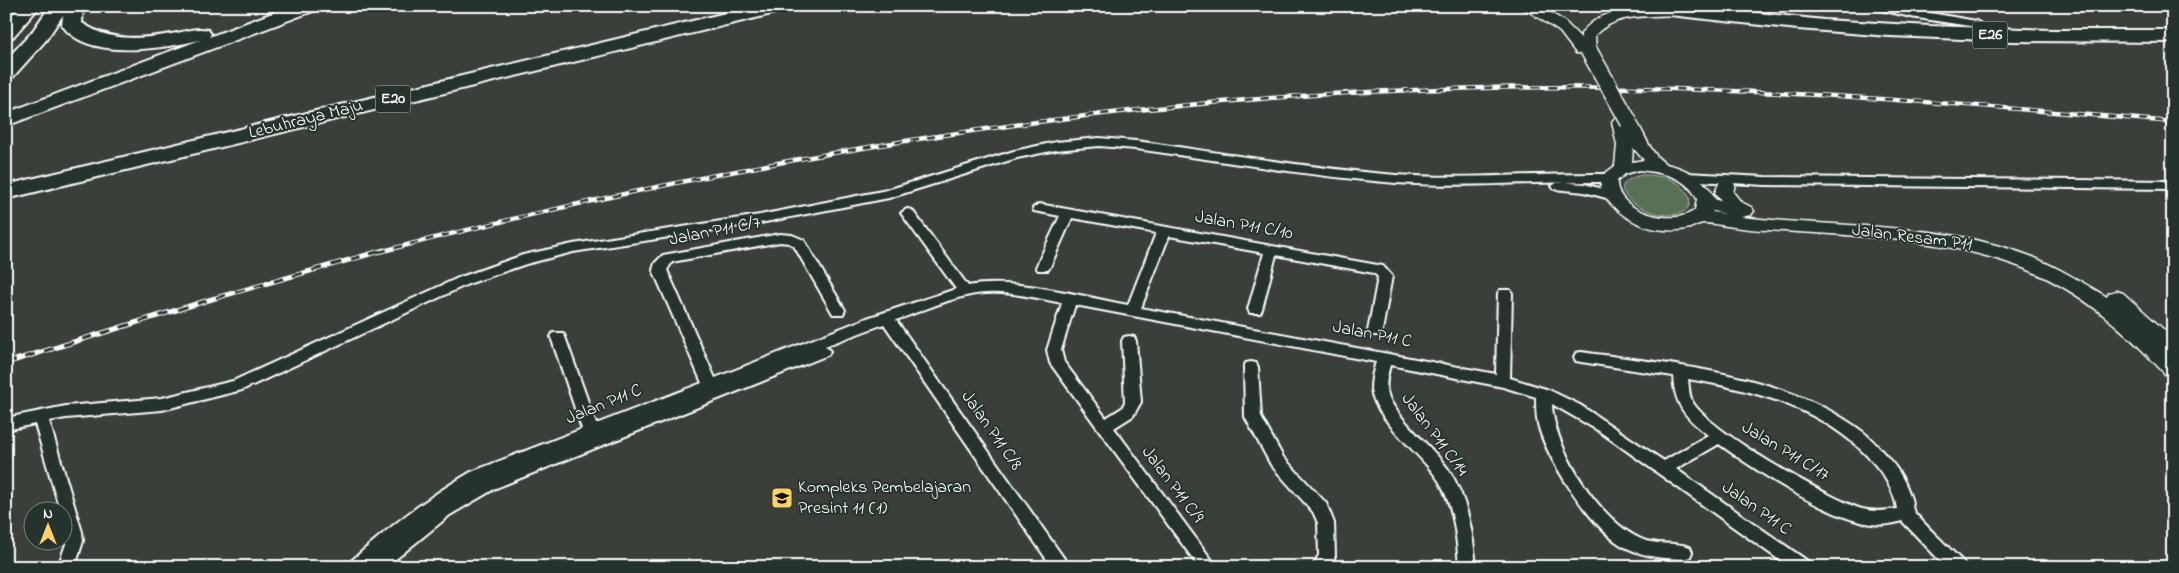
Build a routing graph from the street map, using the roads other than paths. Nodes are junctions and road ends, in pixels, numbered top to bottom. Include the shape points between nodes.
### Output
1 (31, 6) edge
2 (60, 6) edge
3 (74, 6) edge
4 (278, 6) edge
5 (309, 6) edge
6 (732, 6) edge
7 (780, 6) edge
8 (1528, 6) edge
9 (1642, 6) edge
10 (1718, 6) edge
11 (1876, 6) edge
12 (1681, 11) junction
13 (1976, 24) junction
14 (2173, 26) edge
15 (6, 33) edge
16 (2173, 36) edge
17 (1585, 51) junction
18 (6, 73) edge
19 (6, 120) edge
20 (1624, 122) junction
21 (1659, 166) junction
22 (1623, 167) junction
23 (1686, 177) junction
24 (6, 178) edge
25 (1765, 181) junction
26 (1726, 185) junction
27 (2173, 185) edge
28 (1610, 186) junction
29 (6, 192) edge
30 (1704, 204) junction
31 (1039, 208) dead end
32 (907, 213) dead end
33 (1068, 213) junction
34 (1750, 214) junction
35 (1164, 230) junction
36 (1271, 250) junction
37 (1043, 267) dead end
38 (965, 291) junction
39 (1505, 293) dead end
40 (1070, 300) junction
41 (1254, 309) dead end
42 (838, 310) dead end
43 (1132, 312) junction
44 (888, 319) junction
45 (1375, 330) dead end
46 (558, 337) dead end
47 (1129, 341) dead end
48 (2173, 350) edge
49 (1384, 357) junction
50 (1582, 357) dead end
51 (1251, 368) dead end
52 (2173, 370) edge
53 (1680, 372) junction
54 (1503, 381) junction
55 (710, 384) junction
56 (1544, 394) junction
57 (40, 416) junction
58 (6, 424) edge
59 (1104, 427) junction
60 (591, 432) junction
61 (1719, 436) junction
62 (1664, 469) junction
63 (1905, 513) junction
64 (1684, 552) dead end
65 (66, 567) edge
66 (356, 567) edge
67 (374, 567) edge
68 (1062, 567) edge
69 (1209, 567) edge
70 (1320, 567) edge
71 (1468, 567) edge
72 (1802, 567) edge
73 (1957, 567) edge

1 - 15 highway
2 - 18 highway
3 - 4 highway via 72,25 90,37 144,44 226,28
5 - 19 highway
6 - 24 highway, Lebuhraya Maju / E20
7 - 29 highway, Lebuhraya Maju / E20
8 - 17 main road via 1556,21
9 - 12 highway, E26
10 - 13 highway, E26 via 1855,19
11 - 13 street
12 - 16 highway, E26 via 1923,32
12 - 17 main road via 1607,18 1588,34
13 - 14 highway, E26
17 - 20 main road, bridge
20 - 21 main road
20 - 22 main road
21 - 22 main road
21 - 23 main road
22 - 28 main road via 1614,172
23 - 25 street
23 - 30 main road
25 - 26 street
25 - 27 street
26 - 30 street via 1711,187
26 - 34 main road via 1724,192 1729,200
28 - 30 main road via 1626,211 1653,222 1693,222
28 - 57 street via 1396,179 1136,145 1098,142 1056,146 1014,155 889,194 760,219 573,248 522,260 463,281 237,386 162,404
30 - 34 main road, Jalan Resam P11
30 - 52 main road, Jalan Resam P11 via 1756,224 1923,235 2007,254 2058,276 2105,304
31 - 33 street, Jalan P11 C/10
32 - 38 street
33 - 35 street, Jalan P11 C/10
33 - 37 street
34 - 48 main road, Jalan Resam P11 via 1919,224 2010,245 2065,268 2119,300
35 - 36 street, Jalan P11 C/10
35 - 43 street
36 - 41 street
36 - 45 street, Jalan P11 C/10 via 1378,269 1385,276
38 - 40 street, Jalan P11 C via 1016,289
38 - 44 street, Jalan P11 C
39 - 54 street
40 - 43 street, Jalan P11 C
40 - 59 street, Jalan P11 C/9 via 1054,356
42 - 55 street, Jalan P11 C/7 via 799,244 792,239 780,238 668,258 660,270
43 - 49 street, Jalan P11 C
44 - 55 street, Jalan P11 C via 872,322
44 - 67 street, Jalan P11 C via 877,329 490,483 401,542
44 - 68 street, Jalan P11 C/8
46 - 60 street
47 - 59 street via 1133,402 1128,412
49 - 54 street, Jalan P11 C
49 - 71 street, Jalan P11 C/14 via 1380,394 1434,463 1455,497 1465,529
50 - 53 street
51 - 70 street via 1253,417 1277,460 1320,508 1326,523 1327,556
53 - 61 street, Jalan P11 C/17 via 1686,404
53 - 63 street via 1770,390 1842,424 1880,458 1892,474 1905,502
54 - 56 street, Jalan P11 C
55 - 60 street, Jalan P11 C
56 - 62 street, Jalan P11 C via 1604,427
56 - 64 street via 1545,422 1551,439 1600,517 1622,538 1640,546 1661,552
57 - 58 street
57 - 65 street via 74,532 75,541
59 - 69 street, Jalan P11 C/9
60 - 66 street, Jalan P11 C via 456,488 390,536
61 - 62 street
61 - 63 street, Jalan P11 C/17 via 1771,469 1861,516 1879,518
62 - 72 street, Jalan P11 C
63 - 73 street

